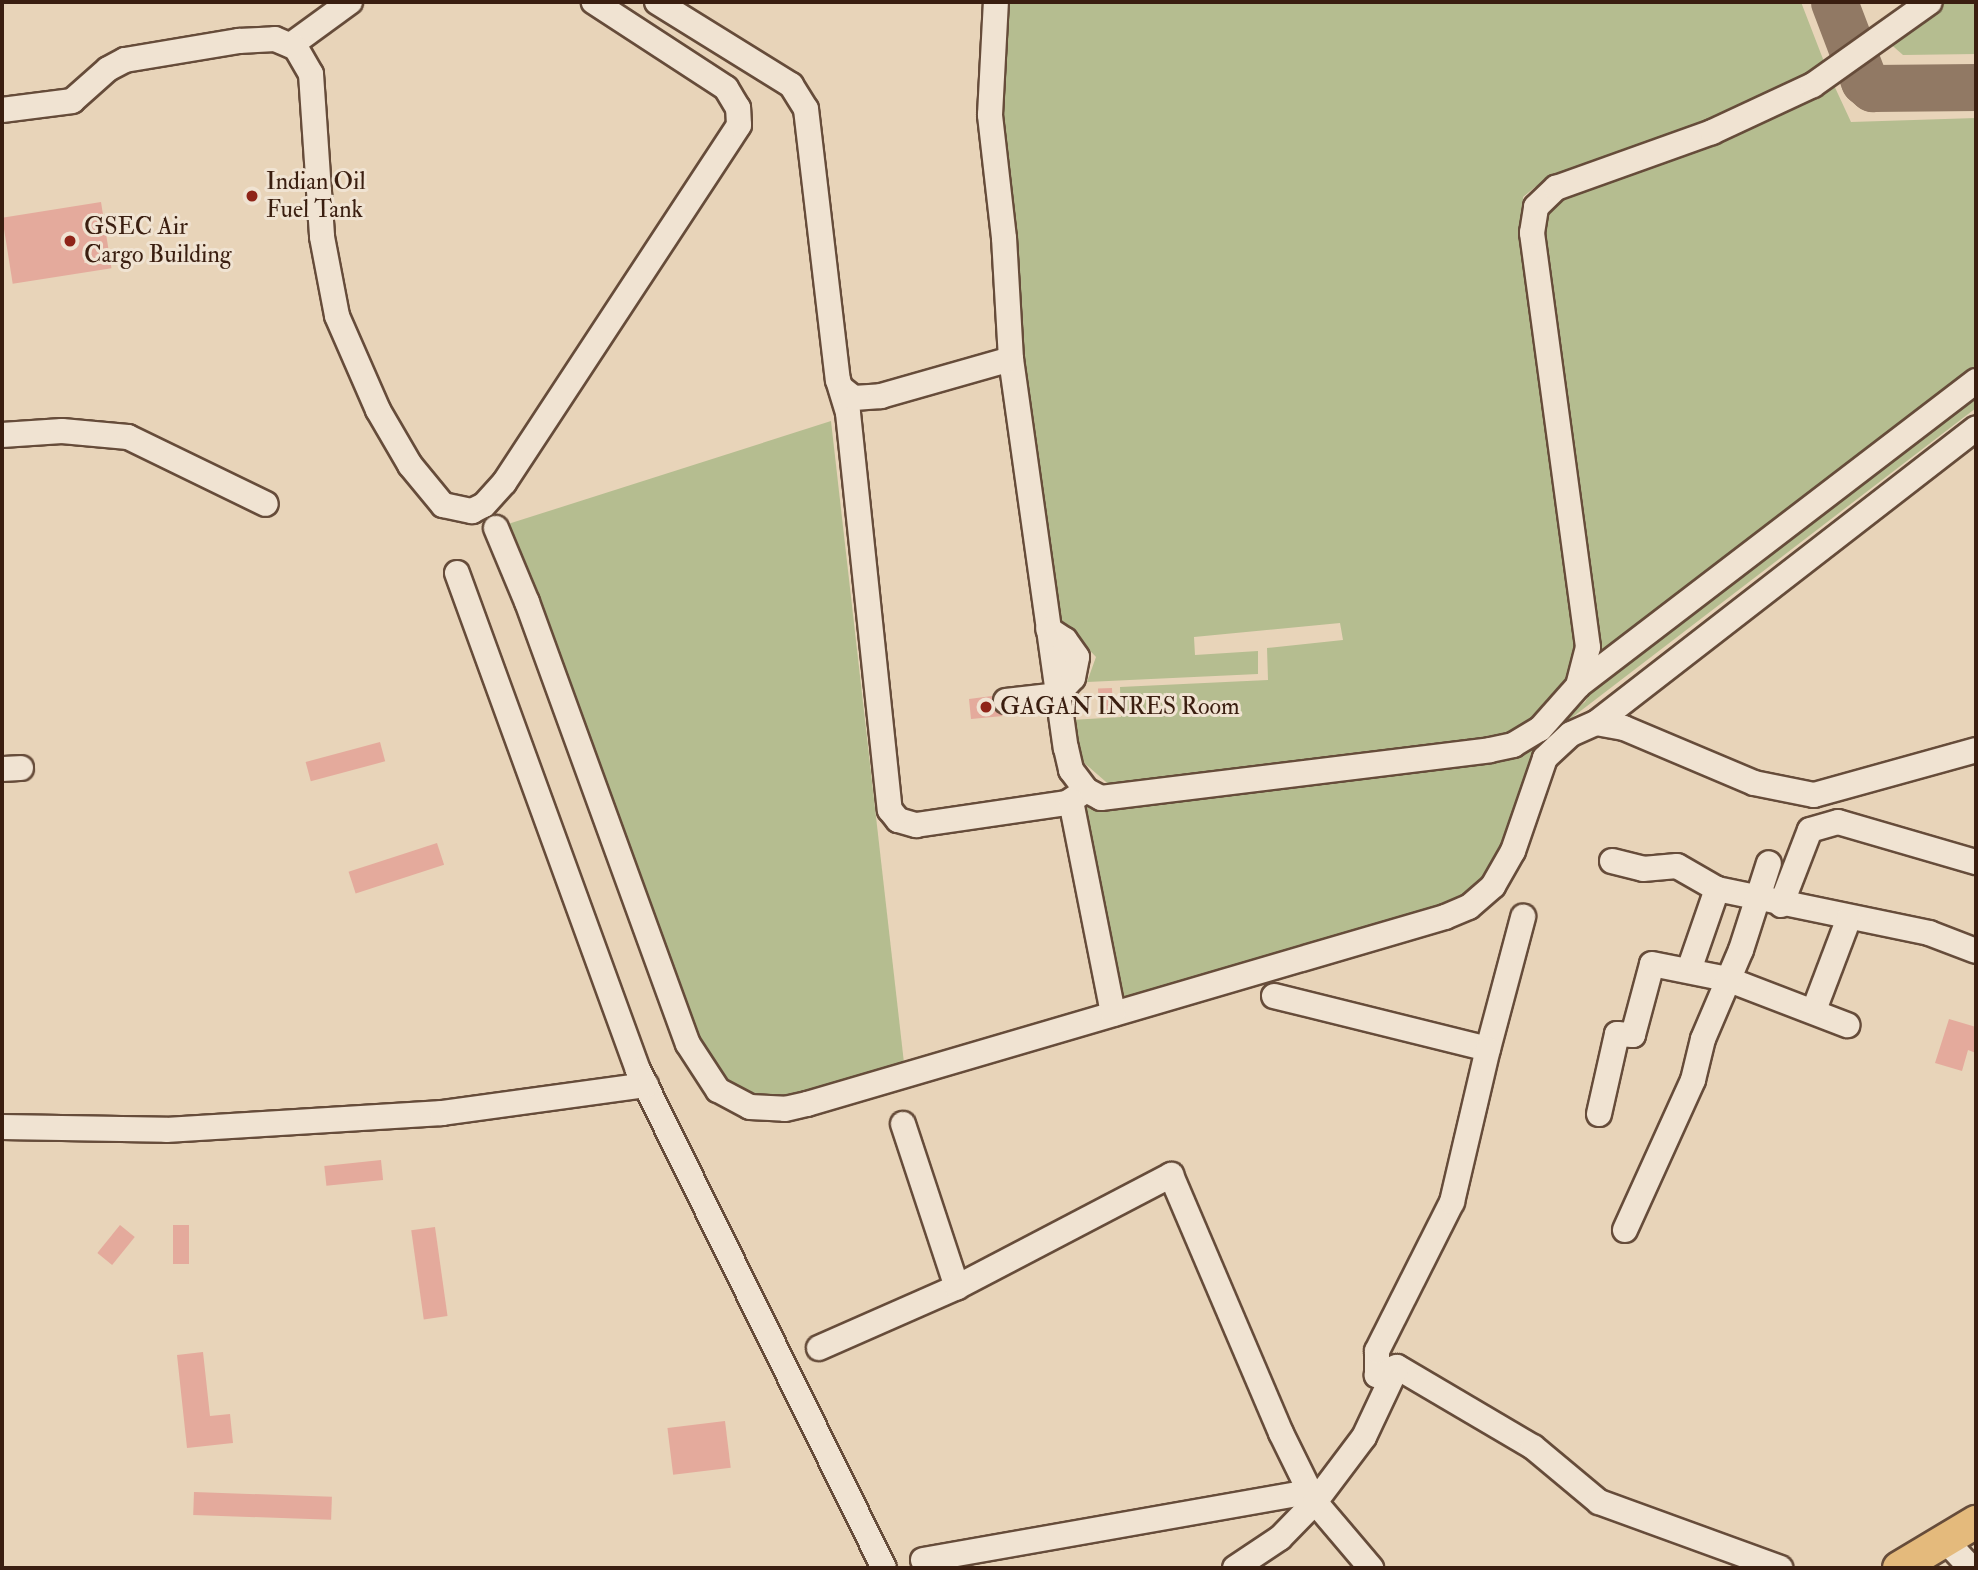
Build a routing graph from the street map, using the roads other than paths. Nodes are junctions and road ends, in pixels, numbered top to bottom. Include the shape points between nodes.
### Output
1 (350, 2) edge
2 (594, 2) edge
3 (657, 2) edge
4 (996, 2) edge
5 (1930, 2) edge
6 (291, 45) junction
7 (2, 110) edge
8 (1011, 359) junction
9 (1976, 381) edge
10 (841, 388) junction
11 (1976, 428) edge
12 (2, 435) edge
13 (266, 504) dead end
14 (496, 528) dead end
15 (457, 573) dead end
16 (1579, 685) junction
17 (1057, 695) junction
18 (1006, 701) dead end
19 (1596, 723) junction
20 (1976, 750) edge
21 (1078, 795) junction
22 (1612, 861) dead end
23 (1976, 862) edge
24 (1769, 863) dead end
25 (1717, 889) junction
26 (1770, 902) junction
27 (1523, 917) dead end
28 (1849, 918) junction
29 (1976, 951) edge
30 (1689, 970) junction
31 (1727, 979) junction
32 (1274, 996) dead end
33 (1814, 1010) junction
34 (1113, 1014) junction
35 (1847, 1024) dead end
36 (1488, 1049) junction
37 (646, 1085) junction
38 (1599, 1114) dead end
39 (903, 1124) dead end
40 (2, 1127) edge
41 (1625, 1230) dead end
42 (957, 1287) junction
43 (819, 1348) dead end
44 (1397, 1367) junction
45 (1313, 1497) junction
46 (1976, 1522) edge
47 (1961, 1548) edge
48 (923, 1560) dead end
49 (884, 1568) edge
50 (1235, 1568) edge
51 (1371, 1568) edge
52 (1780, 1568) edge
53 (1899, 1568) edge
54 (1922, 1568) edge

1 - 6 street
2 - 6 street via 726,88 738,108 739,125 504,483 472,511 443,505 410,465 378,410 337,316 322,237 311,74 302,54
3 - 10 street via 791,85 802,99
4 - 8 street via 990,105
5 - 16 street via 1822,81 1712,132 1556,188 1536,207 1532,233 1588,637 1588,662
6 - 7 street via 275,39 239,41 125,60 72,101
8 - 10 street via 881,396 854,398
8 - 17 street
9 - 16 street
10 - 21 street via 860,519 891,813 902,823 922,825
11 - 19 street
12 - 13 street via 62,431 128,437
14 - 34 street via 688,1044 718,1090 750,1107 785,1109
15 - 37 street
16 - 21 street via 1540,729 1498,749 1101,798
17 - 18 street
17 - 21 street
19 - 20 street via 1614,724 1754,783 1814,795
19 - 34 street via 1571,734 1545,758 1507,865 1493,886 1469,906
21 - 34 street
22 - 25 street via 1643,869 1677,866
23 - 26 street via 1838,822 1810,830
24 - 26 street
25 - 26 street
25 - 30 street
26 - 28 street
26 - 31 street
27 - 36 street
28 - 29 street via 1929,933
28 - 33 street
30 - 31 street
30 - 38 street via 1651,964 1633,1035 1617,1034
31 - 33 street
31 - 41 street via 1693,1080
32 - 36 street
33 - 35 street
36 - 44 street via 1452,1202 1377,1351 1377,1375
37 - 40 street via 442,1113 166,1130
37 - 49 street
39 - 42 street
42 - 43 street
42 - 45 street via 1171,1175
44 - 45 street via 1364,1437
44 - 52 street via 1533,1447 1599,1502
45 - 48 street
45 - 50 street via 1280,1538
45 - 51 street
46 - 47 main road
47 - 53 main road
47 - 54 main road

